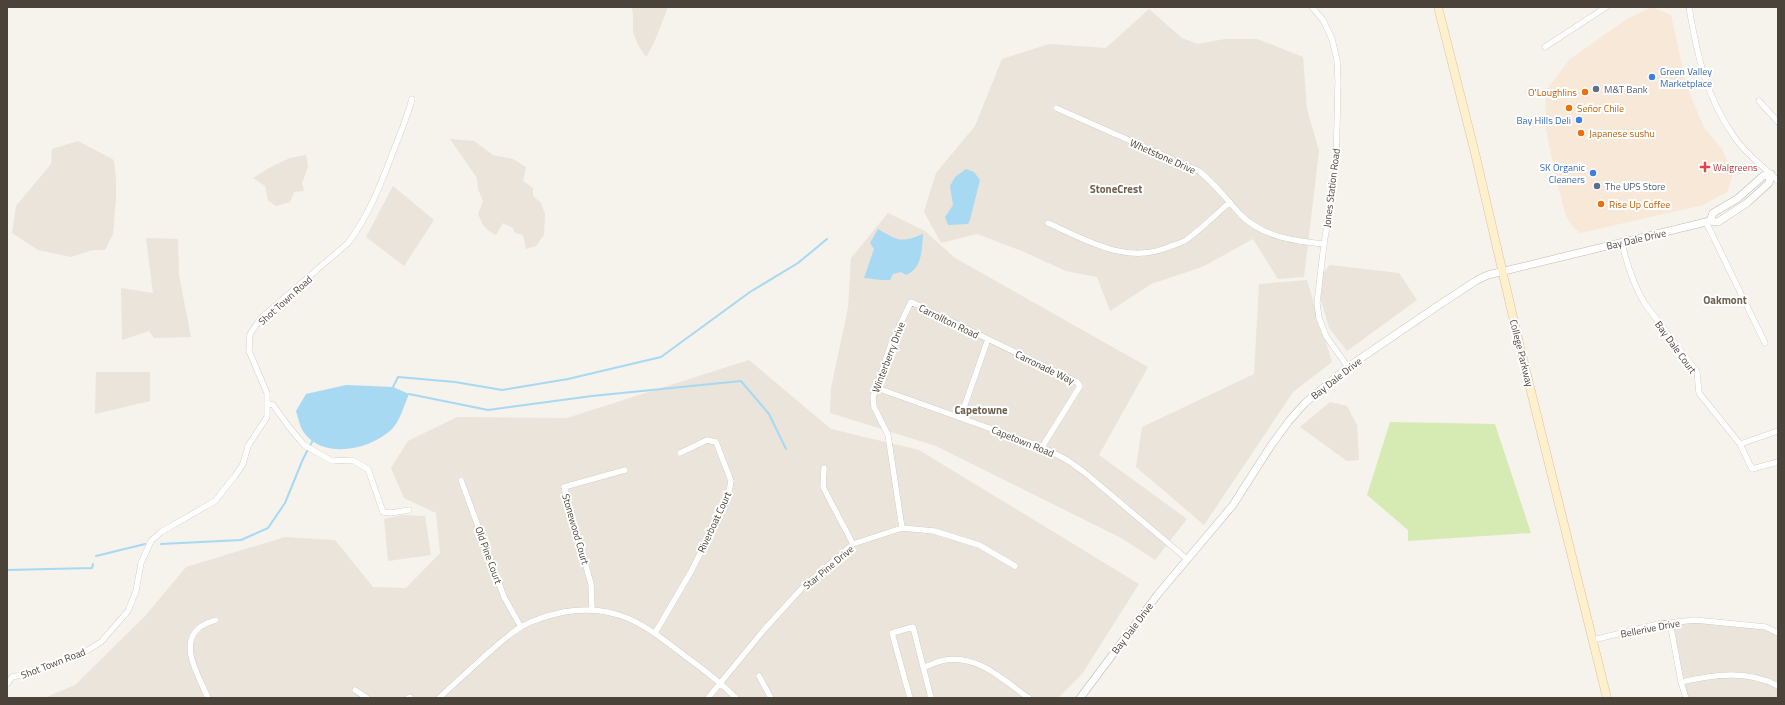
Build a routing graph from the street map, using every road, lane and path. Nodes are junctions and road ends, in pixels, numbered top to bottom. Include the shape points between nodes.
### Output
1 (1312, 7) edge
2 (1438, 7) edge
3 (1606, 7) edge
4 (1689, 7) edge
5 (1545, 47) dead end
6 (412, 99) dead end
7 (1759, 102) dead end
8 (1056, 108) dead end
9 (1778, 122) edge
10 (1771, 174) junction
11 (1778, 180) edge
12 (1230, 202) junction
13 (1708, 222) junction
14 (1048, 223) dead end
15 (1622, 243) junction
16 (1324, 244) junction
17 (1502, 271) junction
18 (911, 302) joint
19 (988, 339) junction
20 (1765, 343) dead end
21 (1348, 367) junction
22 (877, 388) junction
23 (268, 404) junction
24 (961, 416) junction
25 (1778, 431) edge
26 (1740, 444) junction
27 (1042, 446) junction
28 (680, 453) dead end
29 (1778, 462) edge
30 (824, 468) dead end
31 (624, 470) dead end
32 (461, 480) dead end
33 (409, 510) dead end
34 (902, 528) junction
35 (853, 544) junction
36 (1187, 559) junction
37 (1015, 566) dead end
38 (592, 609) junction
39 (216, 620) dead end
40 (1670, 622) junction
41 (521, 627) junction
42 (655, 633) junction
43 (1778, 633) edge
44 (1593, 640) junction
45 (924, 667) junction
46 (759, 676) dead end
47 (1681, 682) junction
48 (721, 683) junction
49 (7, 684) edge
50 (1778, 686) edge
51 (355, 690) dead end
52 (208, 698) edge
53 (367, 698) edge
54 (439, 698) edge
55 (708, 698) edge
56 (736, 698) edge
57 (771, 698) edge
58 (910, 698) edge
59 (931, 698) edge
60 (1029, 698) edge
61 (1080, 698) edge
62 (1607, 698) edge
63 (1686, 698) edge

1 - 16 street, Jones Station Road via 1323,20 1332,39 1337,60 1336,170
2 - 17 main road, College Parkway
3 - 5 street
4 - 10 street via 1705,83 1735,138
6 - 23 street, Shot Town Road via 378,192 357,231 348,243 262,317 250,334 249,351 267,393
7 - 9 street
8 - 12 street, Whetstone Drive via 1199,171 1212,181
10 - 11 street
10 - 13 street, Bay Dale Drive via 1769,183 1747,203 1718,222
12 - 14 street via 1185,241 1145,254 1122,253 1104,248
12 - 16 street, Whetstone Drive via 1243,216 1267,232 1286,239
13 - 15 street, Bay Dale Drive
13 - 20 street
15 - 17 street, Bay Dale Drive
15 - 26 street, Bay Dale Court via 1631,276 1645,304 1697,372 1699,393
16 - 21 street, Jones Station Road via 1317,303 1319,318 1326,336
17 - 21 street, Bay Dale Drive via 1477,280
17 - 44 main road, College Parkway
18 - 19 street, Carrollton Road
18 - 22 street, Winterberry Drive via 892,341
19 - 24 street
19 - 27 street, Carronade Way via 1077,382 1080,386
21 - 36 street, Bay Dale Drive via 1305,403 1289,421 1233,505
22 - 24 street, Capetown Road
22 - 34 street, Winterberry Drive via 873,397 874,407 888,435
23 - 33 street via 273,405 304,445 332,460 352,460 368,468 383,512
23 - 49 street, Shot Town Road via 267,417 248,446 243,464 215,501 151,540 141,563 136,591 128,611 102,642 80,655 28,674 12,677
24 - 27 street, Capetown Road
25 - 26 street
26 - 29 street, Bay Dale Court via 1752,469
27 - 36 street, Capetown Road via 1084,472
28 - 42 street, Riverboat Court via 707,440 716,442 731,481 728,498 692,570
30 - 35 street via 823,487
31 - 38 street, Stonewood Court via 564,487 592,584
32 - 41 street, Old Pine Court via 504,597
34 - 35 street, Star Pine Drive
34 - 37 street, Star Pine Drive via 934,531 979,545
35 - 48 street, Star Pine Drive via 802,588
36 - 61 street, Bay Dale Drive
38 - 41 street via 557,614
38 - 42 street via 628,618
39 - 52 street via 200,627 192,635 190,645 191,657
40 - 43 street, Bellerive Drive via 1694,620 1766,627
40 - 44 street, Bellerive Drive
40 - 47 street
41 - 54 street
42 - 48 street
44 - 62 main road, College Parkway
45 - 58 street via 913,627 892,633
45 - 59 street
45 - 60 street via 946,660 968,661 990,670
46 - 57 street
47 - 50 street via 1726,674 1745,676
47 - 63 street
48 - 55 street, Star Pine Drive
48 - 56 street
51 - 53 street

